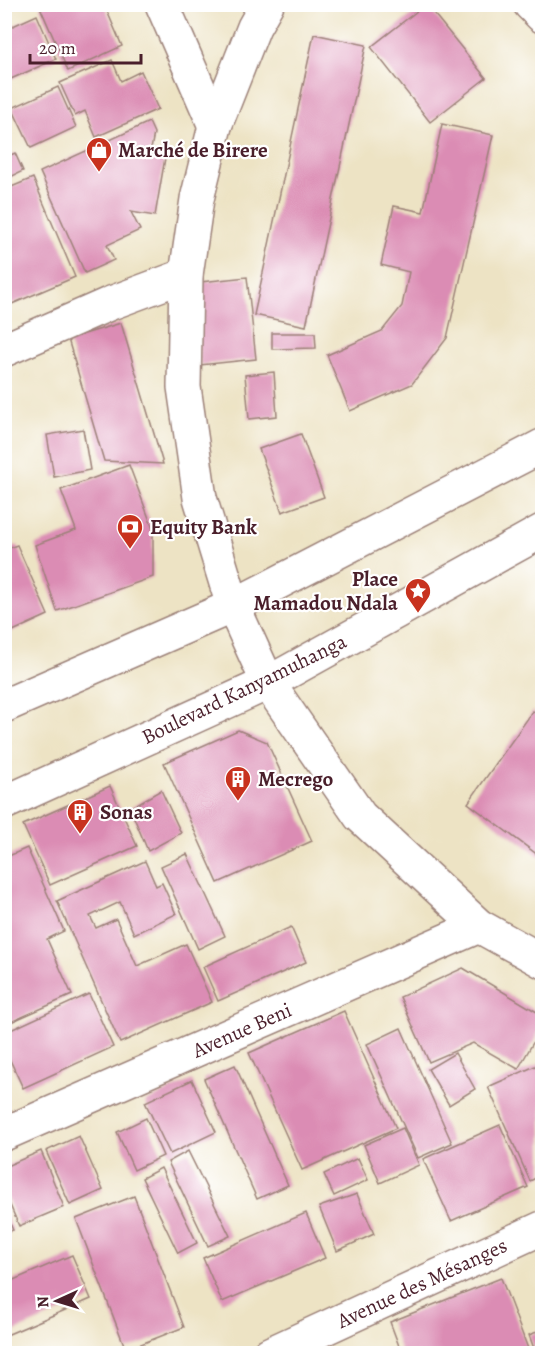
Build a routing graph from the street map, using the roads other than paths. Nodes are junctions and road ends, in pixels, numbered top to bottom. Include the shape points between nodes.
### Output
1 (162, 4) edge
2 (267, 4) edge
3 (530, 4) edge
4 (543, 16) edge
5 (215, 126) junction
6 (186, 275) junction
7 (4, 350) edge
8 (543, 446) edge
9 (543, 531) edge
10 (232, 606) junction
11 (268, 682) junction
12 (4, 706) edge
13 (4, 803) edge
14 (479, 926) junction
15 (543, 961) edge
16 (4, 1134) edge
17 (543, 1228) edge
18 (269, 1353) edge

1 - 5 street
2 - 5 street
3 - 4 street
5 - 6 street via 197,199
6 - 7 street
6 - 10 street via 185,398 200,498
8 - 10 street
9 - 11 street, Boulevard Kanyamuhanga
10 - 11 street
10 - 12 street
11 - 13 street, Boulevard Kanyamuhanga
11 - 14 street via 360,816
14 - 15 street
14 - 16 street, Avenue Beni
17 - 18 street, Avenue des Mésanges

